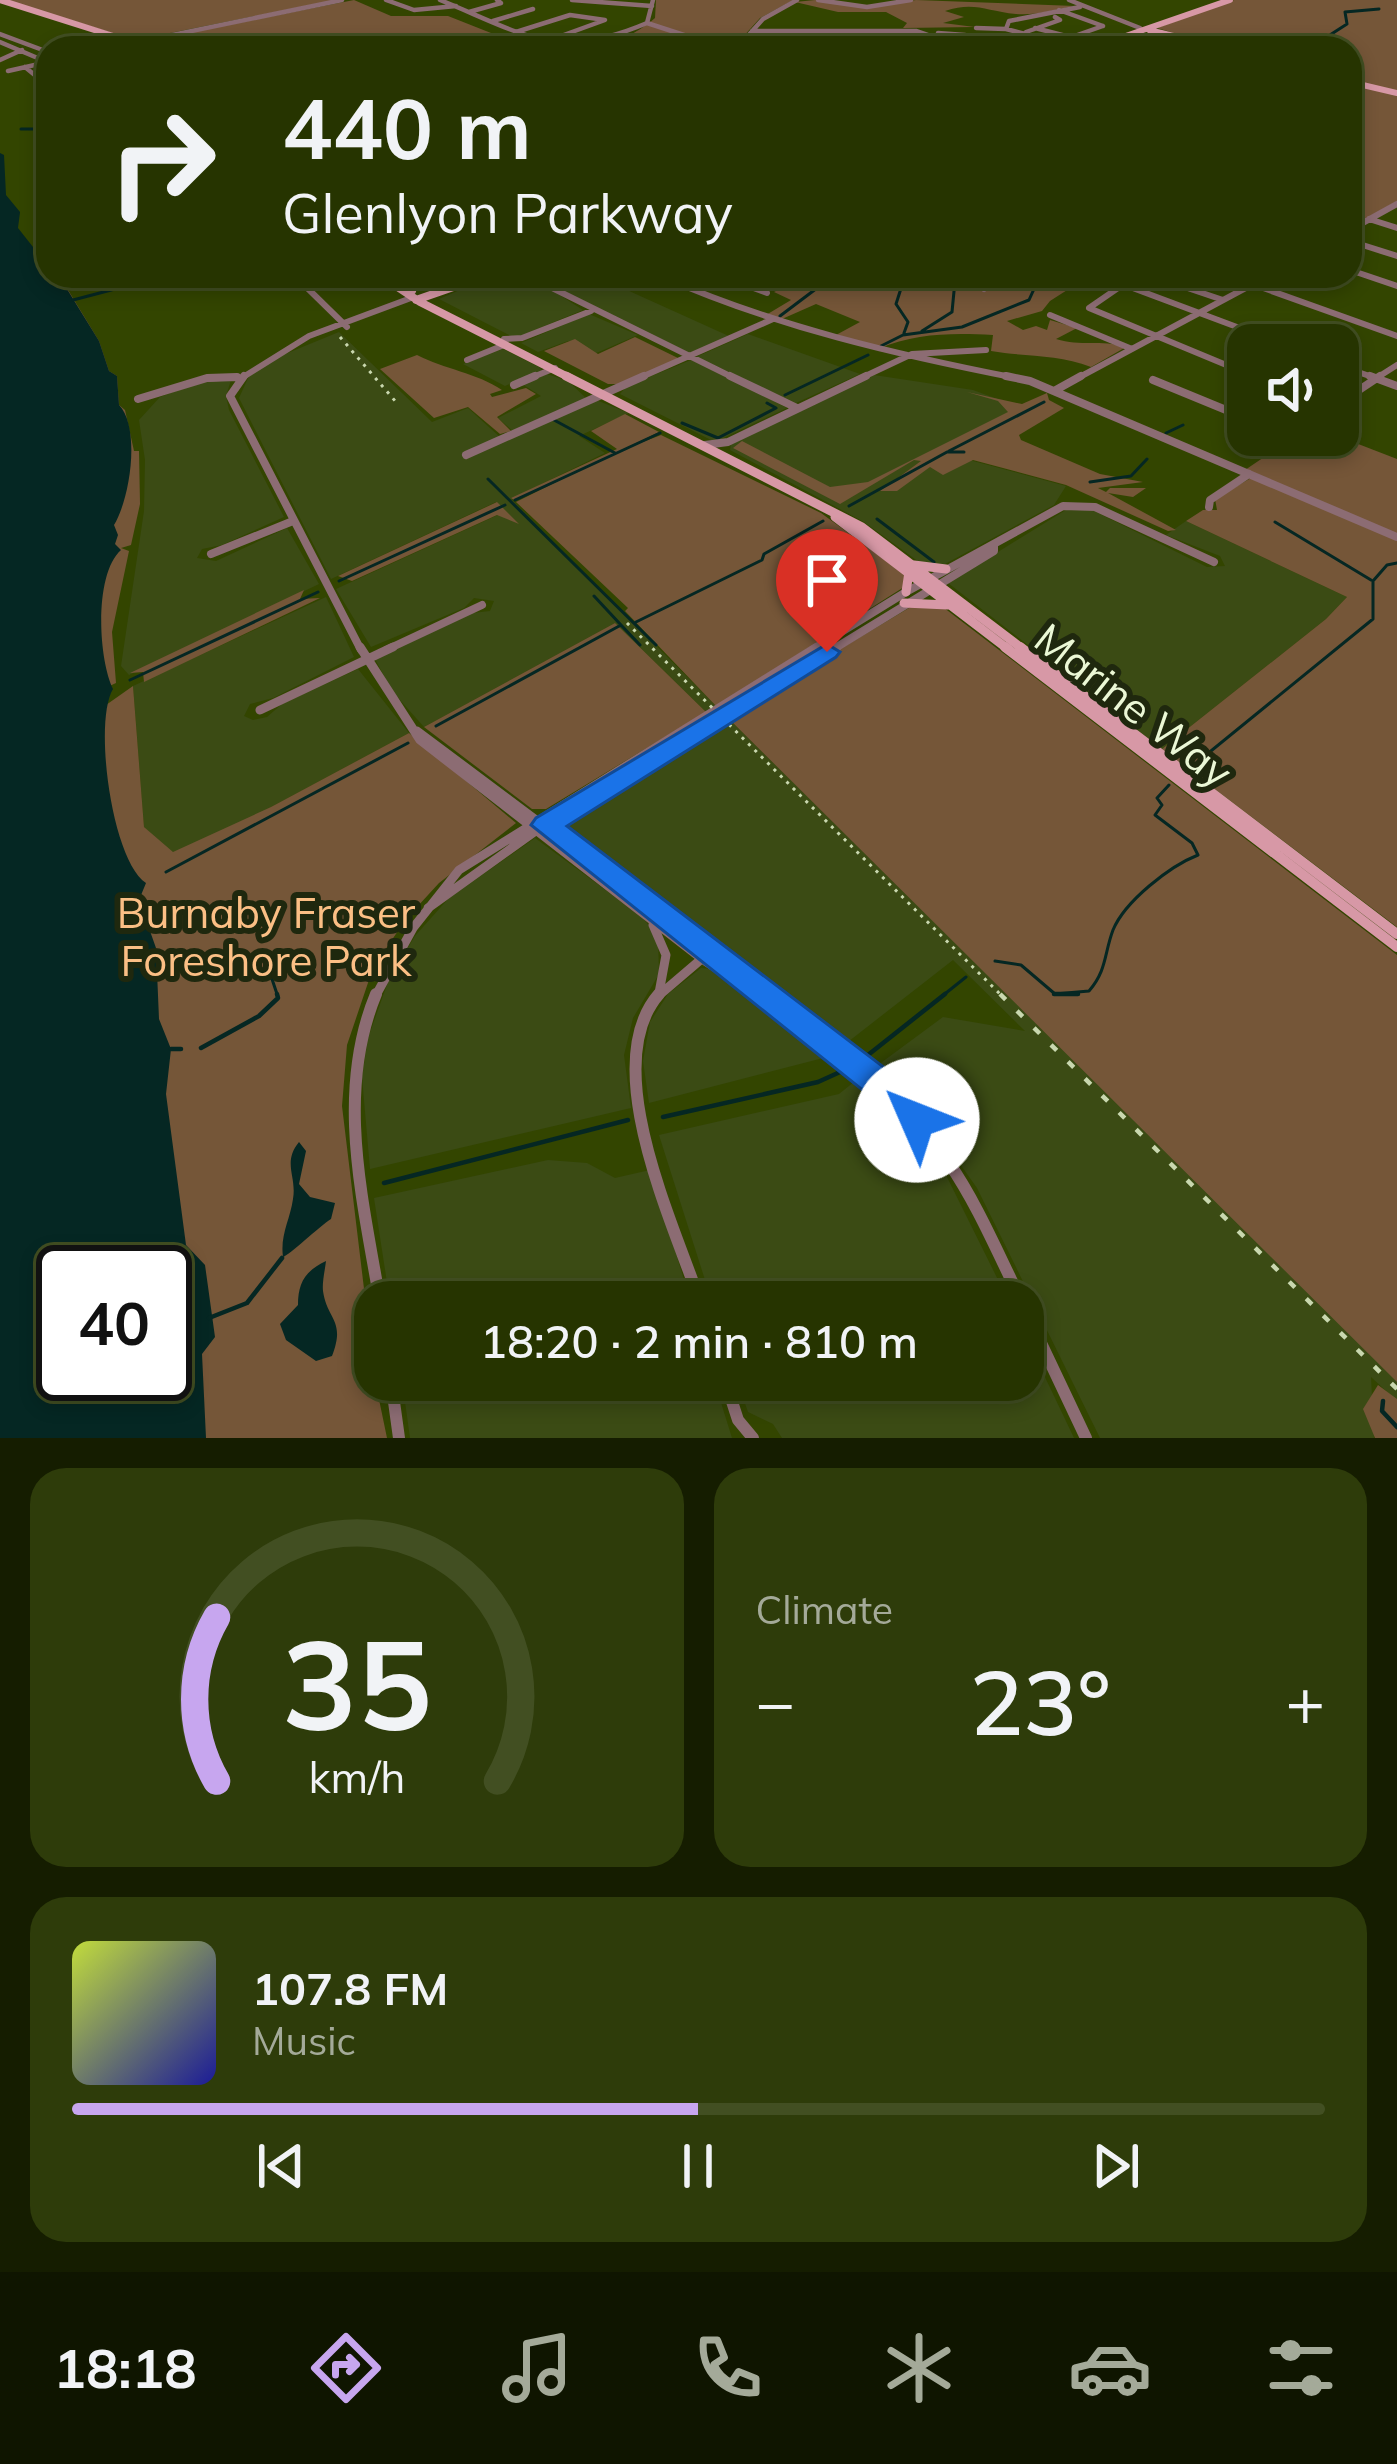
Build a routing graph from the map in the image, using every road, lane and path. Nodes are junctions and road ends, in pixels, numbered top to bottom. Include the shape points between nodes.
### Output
1 (342, 0) edge
2 (386, 0) edge
3 (440, 0) edge
4 (496, 0) edge
5 (572, 0) edge
6 (797, 0) edge
7 (818, 0) edge
8 (911, 0) edge
9 (1069, 0) edge
10 (1230, 0) edge
11 (900, 1) edge
12 (0, 2) edge
13 (652, 3) edge
14 (456, 6) junction
15 (1080, 7) junction
16 (533, 9) dead end
17 (1059, 10) junction
18 (469, 11) junction
19 (1071, 15) junction
20 (1038, 16) dead end
21 (1180, 18) junction
22 (1053, 19) junction
23 (490, 22) junction
24 (646, 23) junction
25 (976, 28) dead end
26 (1035, 28) junction
27 (1006, 29) junction
28 (1149, 29) junction
29 (752, 31) junction
30 (515, 32) junction
31 (1023, 33) junction
32 (934, 34) junction
33 (108, 36) edge
34 (165, 36) edge
35 (528, 36) edge
36 (559, 36) edge
37 (621, 36) edge
38 (680, 36) edge
39 (748, 36) edge
40 (938, 36) edge
41 (967, 36) edge
42 (1016, 36) edge
43 (1036, 36) edge
44 (1064, 36) edge
45 (1071, 36) edge
46 (1127, 36) edge
47 (1175, 36) edge
48 (1175, 36) edge
49 (0, 38) edge
50 (36, 48) edge
51 (22, 50) junction
52 (36, 56) edge
53 (0, 60) edge
54 (36, 65) edge
55 (25, 67) junction
56 (8, 71) dead end
57 (36, 76) edge
58 (1362, 85) edge
59 (1397, 94) edge
60 (1397, 204) edge
61 (1369, 219) junction
62 (1362, 223) edge
63 (1397, 228) edge
64 (1362, 245) edge
65 (1397, 256) edge
66 (1362, 274) edge
67 (1397, 286) edge
68 (307, 288) edge
69 (402, 288) edge
70 (402, 288) edge
71 (422, 288) edge
72 (446, 288) junction
73 (552, 288) edge
74 (689, 288) edge
75 (756, 288) edge
76 (1124, 288) edge
77 (1133, 288) edge
78 (1186, 288) edge
79 (1241, 288) edge
80 (1273, 288) edge
81 (767, 293) dead end
82 (414, 301) junction
83 (1223, 301) junction
84 (440, 306) junction
85 (591, 311) junction
86 (1201, 312) junction
87 (1050, 315) dead end
88 (774, 319) junction
89 (1232, 324) edge
90 (346, 326) junction
91 (1397, 336) edge
92 (1156, 337) junction
93 (508, 343) junction
94 (1132, 349) junction
95 (986, 350) dead end
96 (689, 357) junction
97 (902, 358) junction
98 (467, 360) dead end
99 (1397, 365) edge
100 (1227, 366) edge
101 (555, 368) junction
102 (1359, 372) edge
103 (241, 377) junction
104 (1376, 379) junction
105 (1153, 380) dead end
106 (514, 385) dead end
107 (590, 386) junction
108 (1397, 386) edge
109 (1359, 390) edge
110 (1054, 391) junction
111 (604, 395) junction
112 (138, 399) dead end
113 (590, 400) junction
114 (797, 408) junction
115 (1227, 410) edge
116 (728, 442) junction
117 (705, 445) junction
118 (466, 455) dead end
119 (725, 455) junction
120 (1249, 474) junction
121 (1209, 507) dead end
122 (292, 521) junction
123 (1397, 537) edge
124 (994, 546) junction
125 (212, 554) dead end
126 (1214, 562) dead end
127 (911, 568) junction
128 (946, 568) junction
129 (930, 583) junction
130 (905, 597) junction
131 (482, 605) dead end
132 (952, 606) junction
133 (365, 658) junction
134 (260, 710) dead end
135 (536, 826) junction
136 (647, 918) junction
137 (1397, 934) edge
138 (1397, 947) edge
139 (707, 955) junction
140 (659, 993) junction
141 (377, 1281) edge
142 (693, 1281) edge
143 (1011, 1281) edge
144 (1044, 1349) edge
145 (395, 1401) edge
146 (732, 1401) edge
147 (399, 1438) edge
148 (753, 1438) edge
149 (1086, 1438) edge

1 - 34 street
2 - 14 street via 424,10
3 - 14 street
4 - 18 street
5 - 13 street
6 - 29 street
7 - 11 street via 867,7
8 - 11 street
9 - 15 street
10 - 21 main road
12 - 33 main road
13 - 24 street
14 - 18 street
15 - 17 street
15 - 28 street
16 - 23 street
17 - 19 street
17 - 27 street via 1018,17
18 - 23 street
19 - 22 street
19 - 45 street via 1098,26
20 - 22 street
21 - 28 main road
21 - 28 main road
22 - 26 street
23 - 30 street
24 - 37 street
24 - 38 street
25 - 27 street
26 - 31 street
26 - 44 street
27 - 31 street
28 - 46 main road
28 - 47 main road
28 - 48 main road
29 - 32 street
29 - 39 street
30 - 35 street
30 - 36 street via 570,15 605,20
31 - 42 street
31 - 43 street
32 - 40 street
32 - 41 street
49 - 50 street
49 - 51 street
51 - 52 street
51 - 53 street
54 - 55 street
55 - 56 street
55 - 57 street
58 - 59 main road
60 - 61 street
61 - 62 street
61 - 63 street
64 - 65 street
66 - 67 street
68 - 90 street
69 - 82 main road
70 - 82 main road, Marine Way
71 - 72 main road
72 - 82 main road
72 - 84 main road
73 - 85 street
74 - 88 street
75 - 81 street
76 - 92 street via 1089,308
77 - 86 street
78 - 83 street
79 - 83 street
80 - 91 street
82 - 84 main road, Marine Way
82 - 90 street
82 - 93 main road, Marine Way
83 - 86 street
84 - 93 main road, Marine Way
85 - 93 street
85 - 96 street
86 - 89 street
86 - 92 street
87 - 94 street
88 - 96 street
88 - 97 street
90 - 103 street
92 - 94 street
92 - 100 street
93 - 98 street
93 - 101 main road, Marine Way
94 - 110 street
95 - 97 street via 933,349
96 - 111 street
96 - 114 street
97 - 110 street via 1006,374
97 - 114 street
99 - 104 street
101 - 106 street
101 - 107 main road, Marine Way
102 - 104 street
103 - 112 street
103 - 122 street via 230,389 232,402
104 - 108 street
104 - 109 street
105 - 115 street
107 - 111 main road, Marine Way
107 - 113 main road
110 - 120 street
111 - 113 street
111 - 117 main road, Marine Way
113 - 118 street
114 - 116 street
116 - 117 street
116 - 119 street
117 - 119 main road, Marine Way
119 - 127 main road, Marine Way via 834,514
120 - 121 street
120 - 123 street
122 - 125 street
122 - 133 street
124 - 126 street via 1081,504
124 - 128 street
124 - 129 street
127 - 128 main road
127 - 129 main road, Marine Way
127 - 130 main road
128 - 129 street
129 - 130 street
129 - 132 main road, Marine Way
129 - 137 main road, Marine Way
130 - 132 main road
130 - 135 street
131 - 133 street
132 - 138 main road, Marine Way
133 - 134 street
133 - 135 street via 420,740
135 - 136 street
135 - 139 street
135 - 141 street via 428,908 394,952 359,1034 356,1142
136 - 139 street
136 - 140 street via 666,955
139 - 140 street
139 - 143 street via 881,1085 929,1135
140 - 142 street via 637,1035 634,1089
144 - 149 street
145 - 147 street
146 - 148 street

